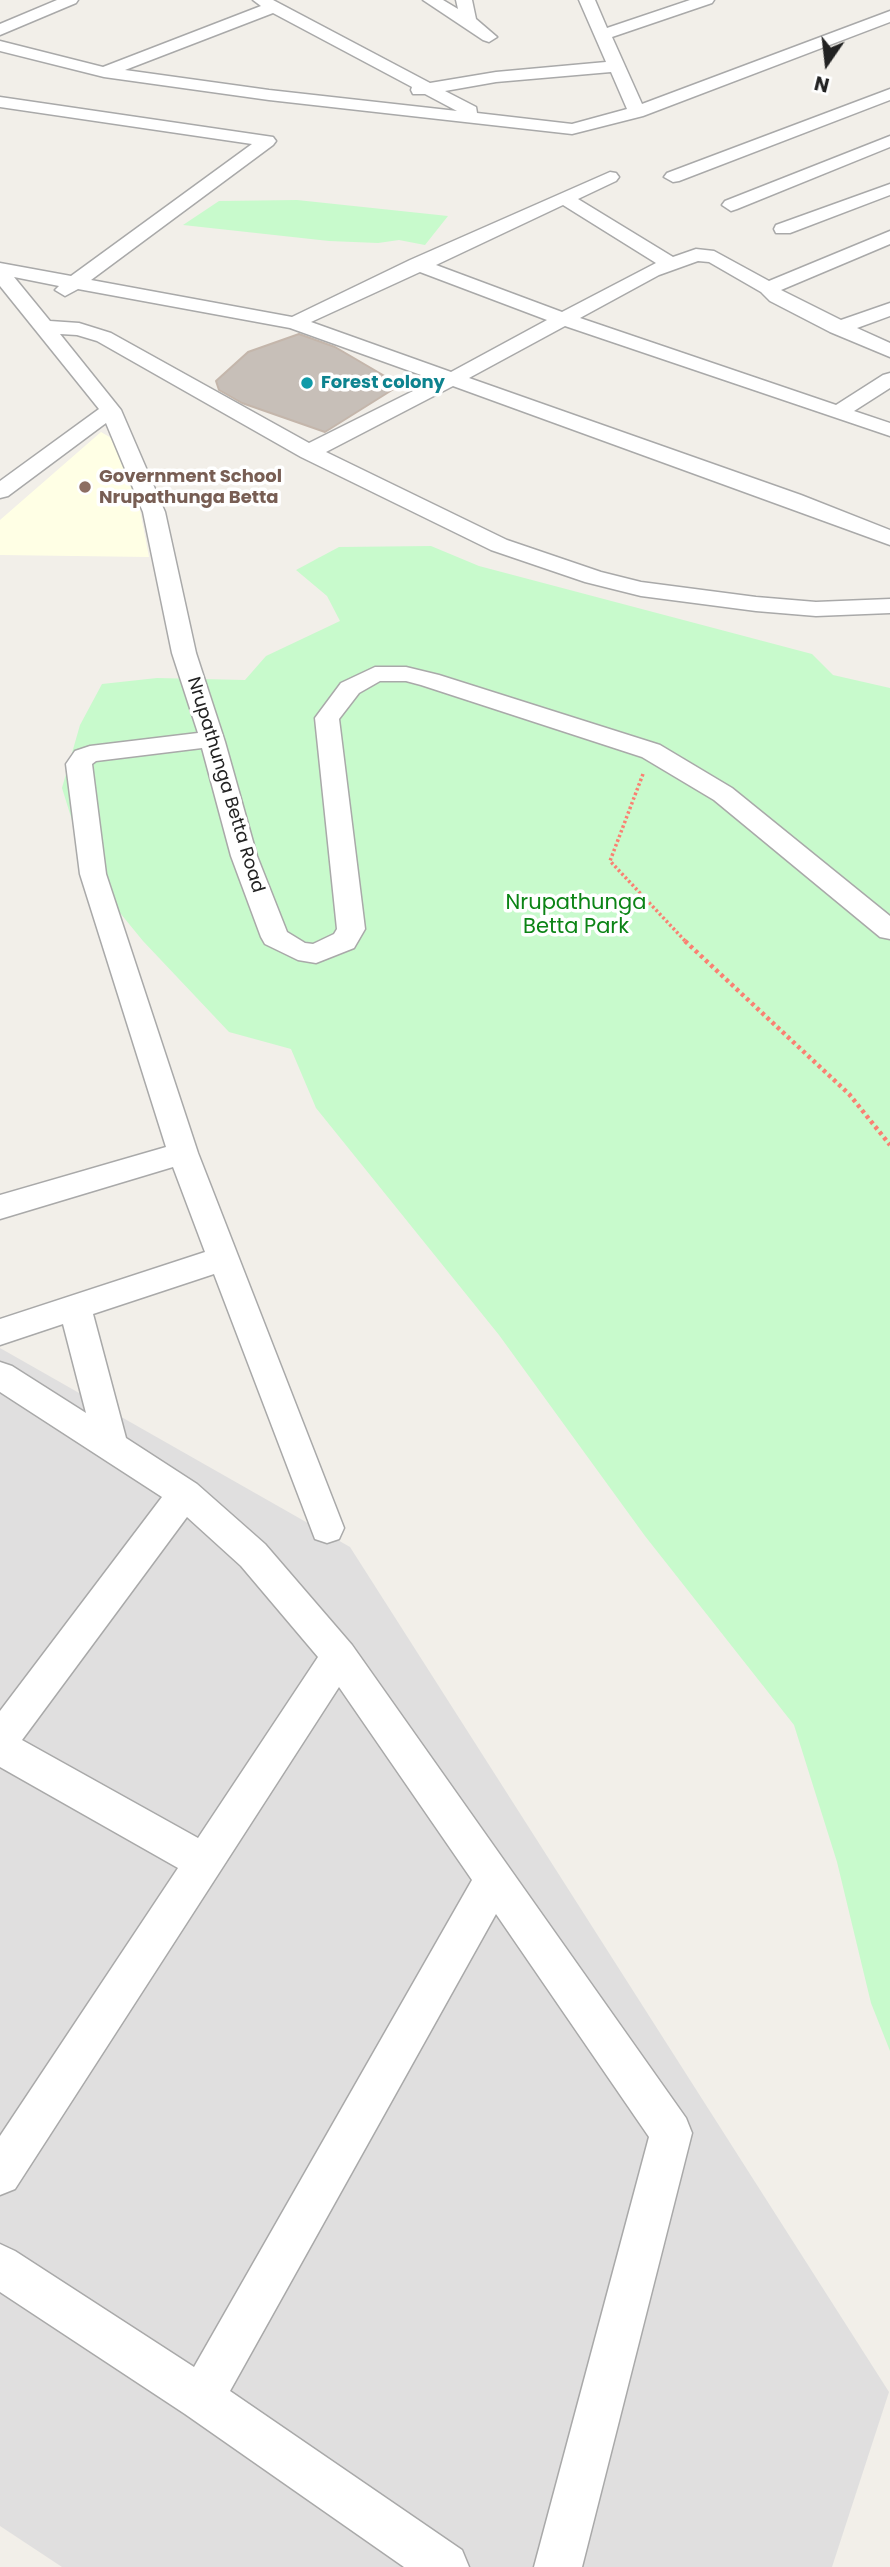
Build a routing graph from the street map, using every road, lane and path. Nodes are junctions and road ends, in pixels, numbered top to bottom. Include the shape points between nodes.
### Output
1 (70, 0) edge
2 (431, 0) edge
3 (464, 0) edge
4 (587, 0) edge
5 (706, 0) edge
6 (268, 3) edge
7 (890, 16) edge
8 (468, 21) junction
9 (0, 30) edge
10 (602, 35) junction
11 (489, 37) dead end
12 (0, 46) edge
13 (616, 66) junction
14 (104, 72) junction
15 (423, 88) junction
16 (890, 94) edge
17 (0, 102) edge
18 (386, 109) junction
19 (637, 111) junction
20 (839, 114) junction
21 (490, 121) junction
22 (881, 133) edge
23 (610, 177) dead end
24 (673, 177) dead end
25 (890, 189) edge
26 (564, 198) junction
27 (731, 205) dead end
28 (783, 229) dead end
29 (890, 237) edge
30 (670, 263) junction
31 (417, 264) junction
32 (0, 271) edge
33 (74, 283) junction
34 (768, 288) junction
35 (890, 309) edge
36 (45, 313) junction
37 (563, 319) junction
38 (295, 323) junction
39 (837, 328) junction
40 (890, 351) edge
41 (454, 378) junction
42 (890, 379) edge
43 (111, 410) junction
44 (840, 411) junction
45 (890, 429) edge
46 (309, 452) junction
47 (0, 491) edge
48 (890, 538) edge
49 (890, 606) edge
50 (211, 738) junction
51 (651, 751) junction
52 (890, 930) edge
53 (890, 1145) edge
54 (183, 1153) junction
55 (0, 1207) edge
56 (225, 1258) junction
57 (75, 1307) junction
58 (0, 1332) edge
59 (6, 1390) edge
60 (111, 1445) junction
61 (185, 1494) junction
62 (327, 1528) dead end
63 (339, 1656) junction
64 (0, 1740) edge
65 (0, 1747) edge
66 (204, 1862) junction
67 (494, 1880) junction
68 (0, 2174) edge
69 (0, 2266) edge
70 (201, 2398) junction
71 (445, 2567) edge
72 (558, 2567) edge

1 - 9 street
2 - 8 street
3 - 8 street
4 - 10 street
5 - 10 street
6 - 14 street
6 - 15 street
7 - 19 street
8 - 11 street
10 - 13 street
12 - 14 street
13 - 15 street
13 - 19 street
14 - 18 street
15 - 18 street
15 - 21 street
16 - 20 street
17 - 33 street via 267,141
18 - 21 street
19 - 21 street via 572,128
20 - 22 street
20 - 24 street
22 - 27 street
23 - 26 street
25 - 28 street
26 - 30 street
26 - 31 street
29 - 34 street
30 - 34 street via 708,256
30 - 37 street
31 - 37 street
31 - 38 street
32 - 33 street
32 - 36 street, Nrupathunga Betta Road
33 - 36 street
33 - 38 street
34 - 39 street via 777,298
35 - 39 street
36 - 43 street, Nrupathunga Betta Road
36 - 46 street via 104,337
37 - 41 street
37 - 44 street
38 - 41 street
39 - 40 street
41 - 46 street
41 - 48 street
42 - 44 street
43 - 47 street
43 - 50 street, Nrupathunga Betta Road via 154,512 184,653
44 - 45 street
46 - 49 street via 499,545 605,580 756,604 816,609
50 - 51 street, Nrupathunga Betta Road via 244,856 275,937 298,951 316,954 344,941 351,929 327,718 350,688 375,674 406,674
50 - 54 street via 90,754 79,764 93,874
51 - 52 street, Nrupathunga Betta Road via 723,794
51 - 53 path via 610,862 698,954 849,1094
54 - 55 street
54 - 56 street
56 - 57 street
56 - 62 street
57 - 58 street
57 - 60 street
59 - 60 street
60 - 61 street
61 - 63 street via 253,1555
61 - 64 street
63 - 66 street
63 - 67 street
65 - 66 street
66 - 68 street
67 - 70 street
67 - 72 street via 671,2133
69 - 70 street
70 - 71 street

